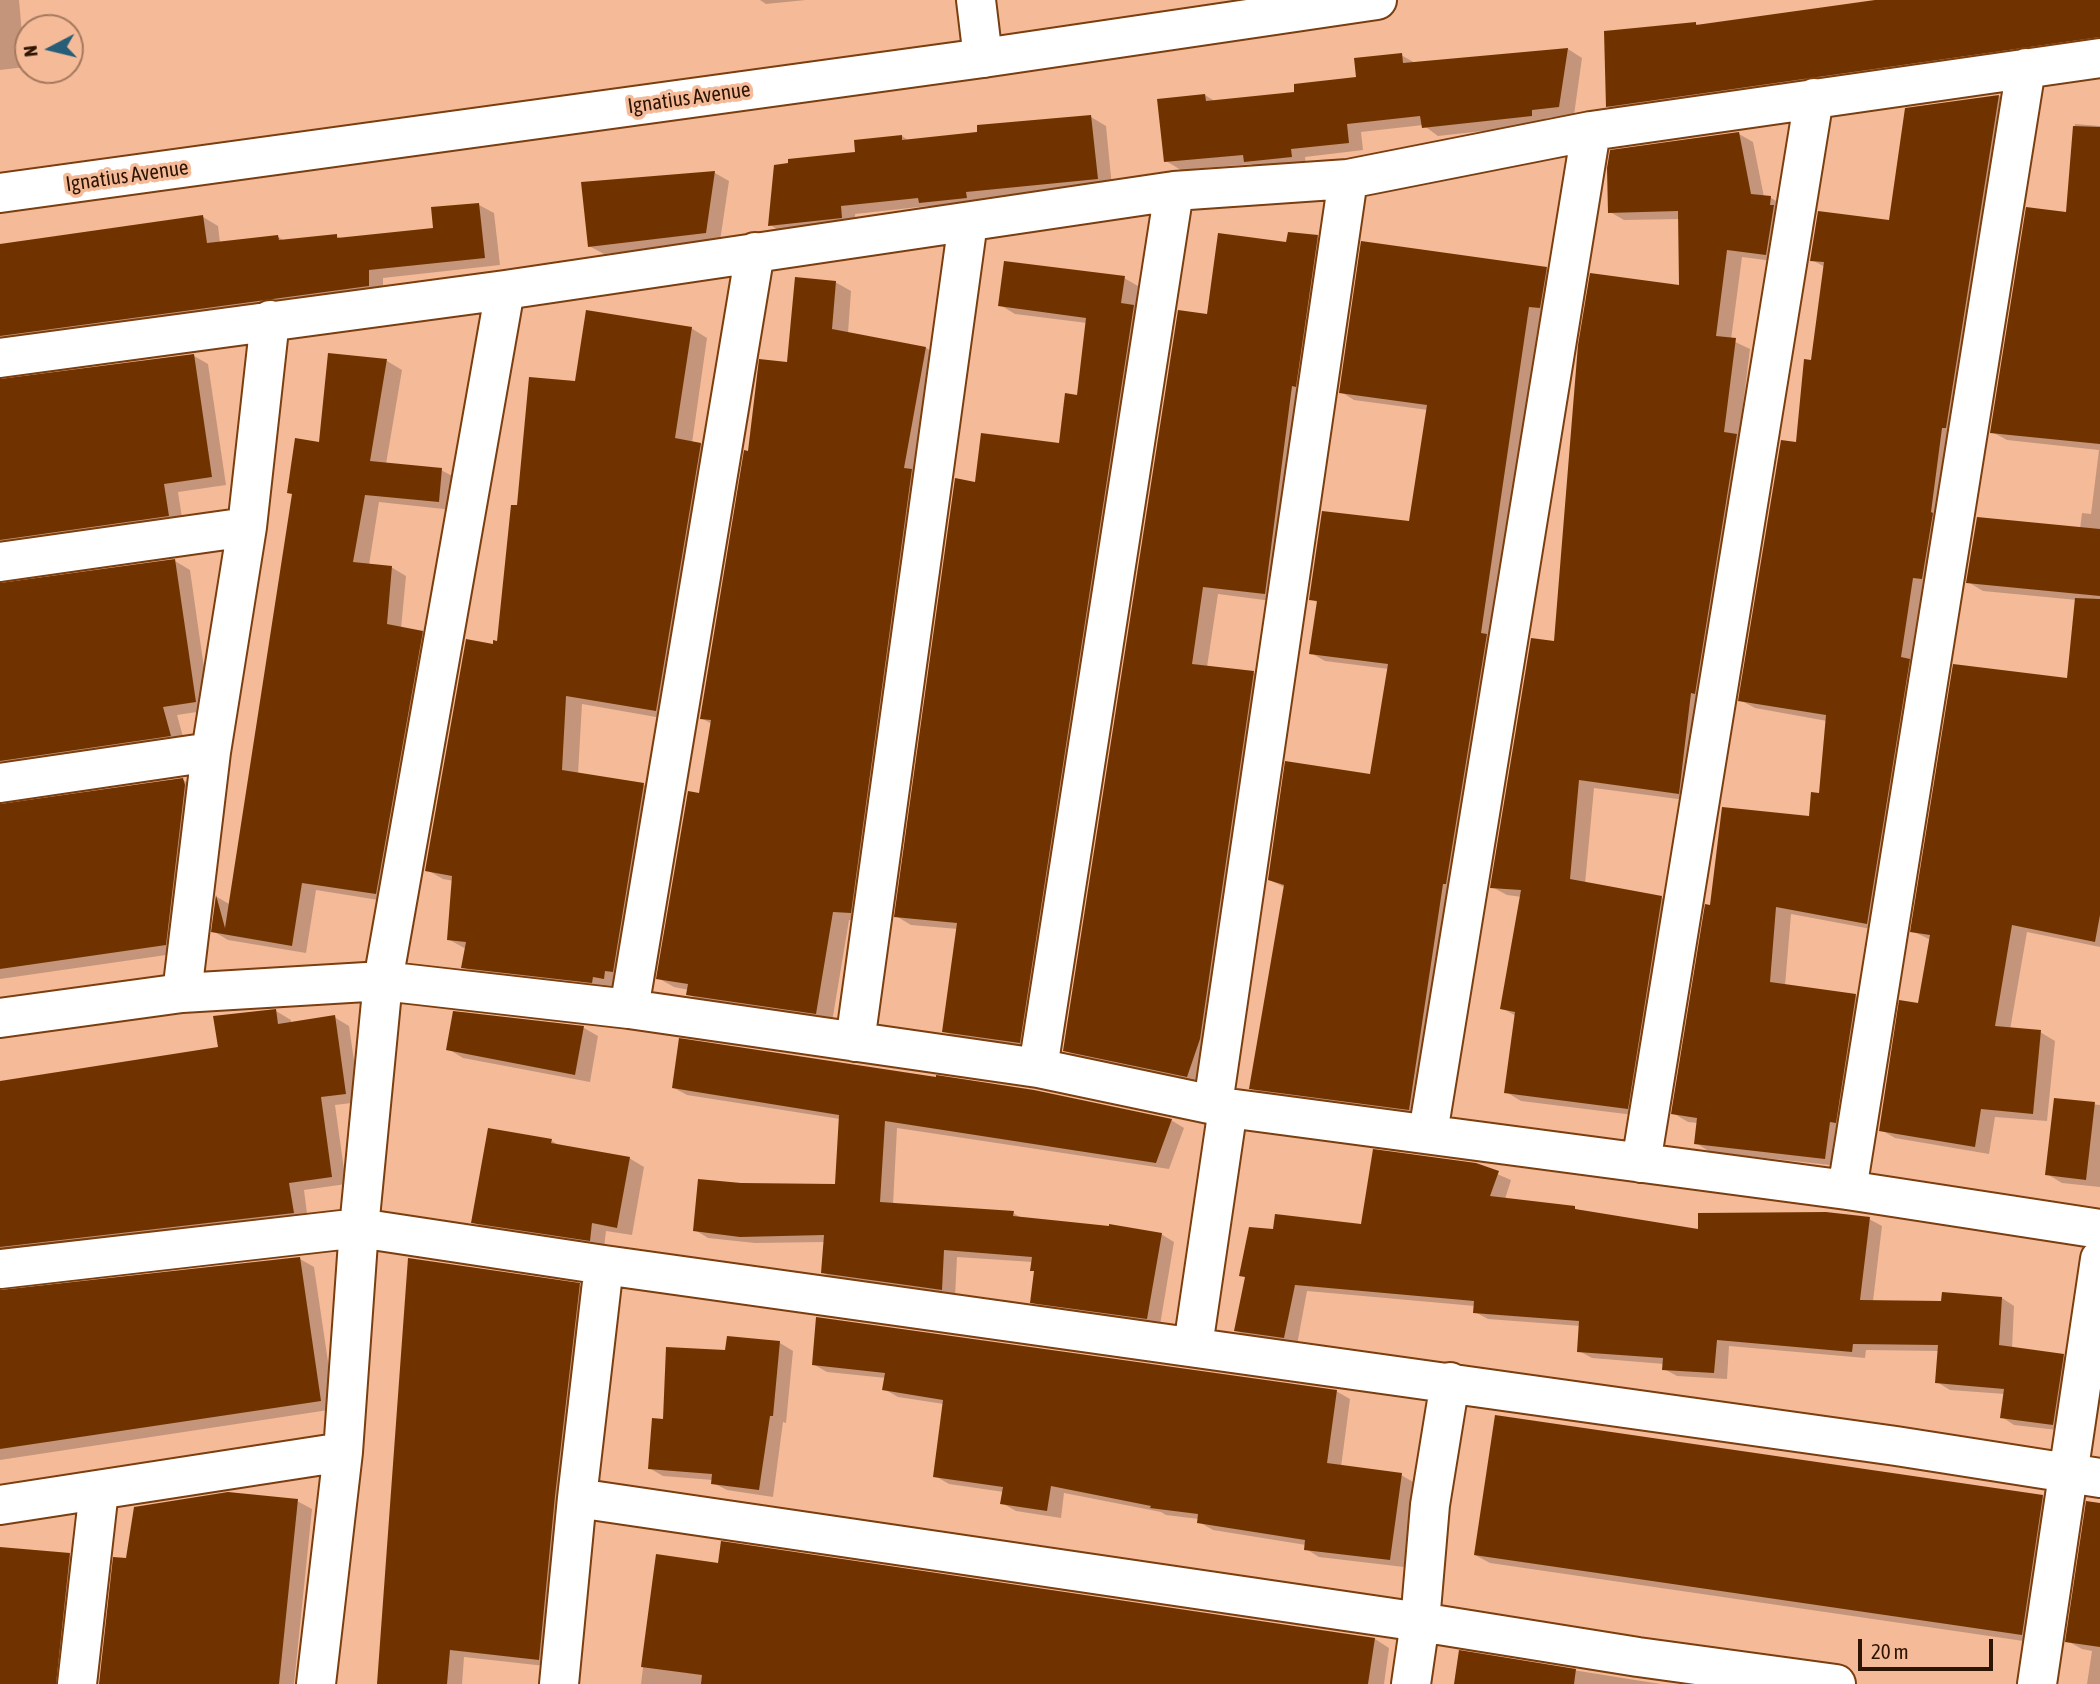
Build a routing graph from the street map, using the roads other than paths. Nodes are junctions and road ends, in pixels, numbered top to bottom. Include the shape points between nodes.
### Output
1 (976, 0) edge
2 (1377, 0) edge
3 (983, 58) junction
4 (2100, 58) edge
5 (2026, 68) junction
6 (1814, 98) junction
7 (1591, 131) junction
8 (1348, 179) junction
9 (1174, 191) junction
10 (0, 193) edge
11 (968, 222) junction
12 (755, 252) junction
13 (505, 290) junction
14 (270, 320) junction
15 (0, 358) edge
16 (247, 527) junction
17 (0, 562) edge
18 (211, 752) junction
19 (0, 783) edge
20 (383, 981) junction
21 (181, 993) junction
22 (629, 1009) junction
23 (0, 1018) edge
24 (855, 1042) junction
25 (1038, 1068) junction
26 (1221, 1106) junction
27 (1428, 1133) junction
28 (1641, 1163) junction
29 (1847, 1190) junction
30 (359, 1228) junction
31 (2100, 1229) edge
32 (2100, 1259) edge
33 (604, 1265) junction
34 (0, 1269) edge
35 (1193, 1346) junction
36 (1450, 1382) junction
37 (343, 1452) junction
38 (2085, 1476) edge
39 (99, 1490) junction
40 (577, 1498) junction
41 (0, 1505) edge
42 (1420, 1622) junction
43 (1636, 1671) edge
44 (77, 1684) edge
45 (316, 1684) edge
46 (559, 1684) edge
47 (1410, 1684) edge
48 (1836, 1684) edge
49 (2037, 1684) edge

1 - 3 street
2 - 3 street, Ignatius Avenue
3 - 10 street, Ignatius Avenue
4 - 5 street
5 - 6 street
5 - 29 street
6 - 7 street
6 - 28 street
7 - 8 street
7 - 27 street
8 - 9 street
8 - 26 street
9 - 11 street
9 - 25 street
11 - 12 street
11 - 24 street
12 - 13 street
12 - 22 street
13 - 14 street
13 - 20 street
14 - 15 street
14 - 16 street
16 - 17 street
16 - 18 street
18 - 19 street
18 - 21 street
20 - 21 street
20 - 22 street
20 - 30 street
21 - 23 street
22 - 24 street
24 - 25 street
25 - 26 street
26 - 27 street
26 - 35 street
27 - 28 street
28 - 29 street
29 - 31 street
30 - 33 street
30 - 34 street
30 - 37 street
32 - 38 street
33 - 35 street
33 - 40 street
35 - 36 street
36 - 38 street
36 - 42 street via 1430,1505
37 - 39 street
37 - 45 street
38 - 49 street
39 - 41 street
39 - 44 street
40 - 42 street
40 - 46 street
42 - 43 street
42 - 47 street
43 - 48 street

